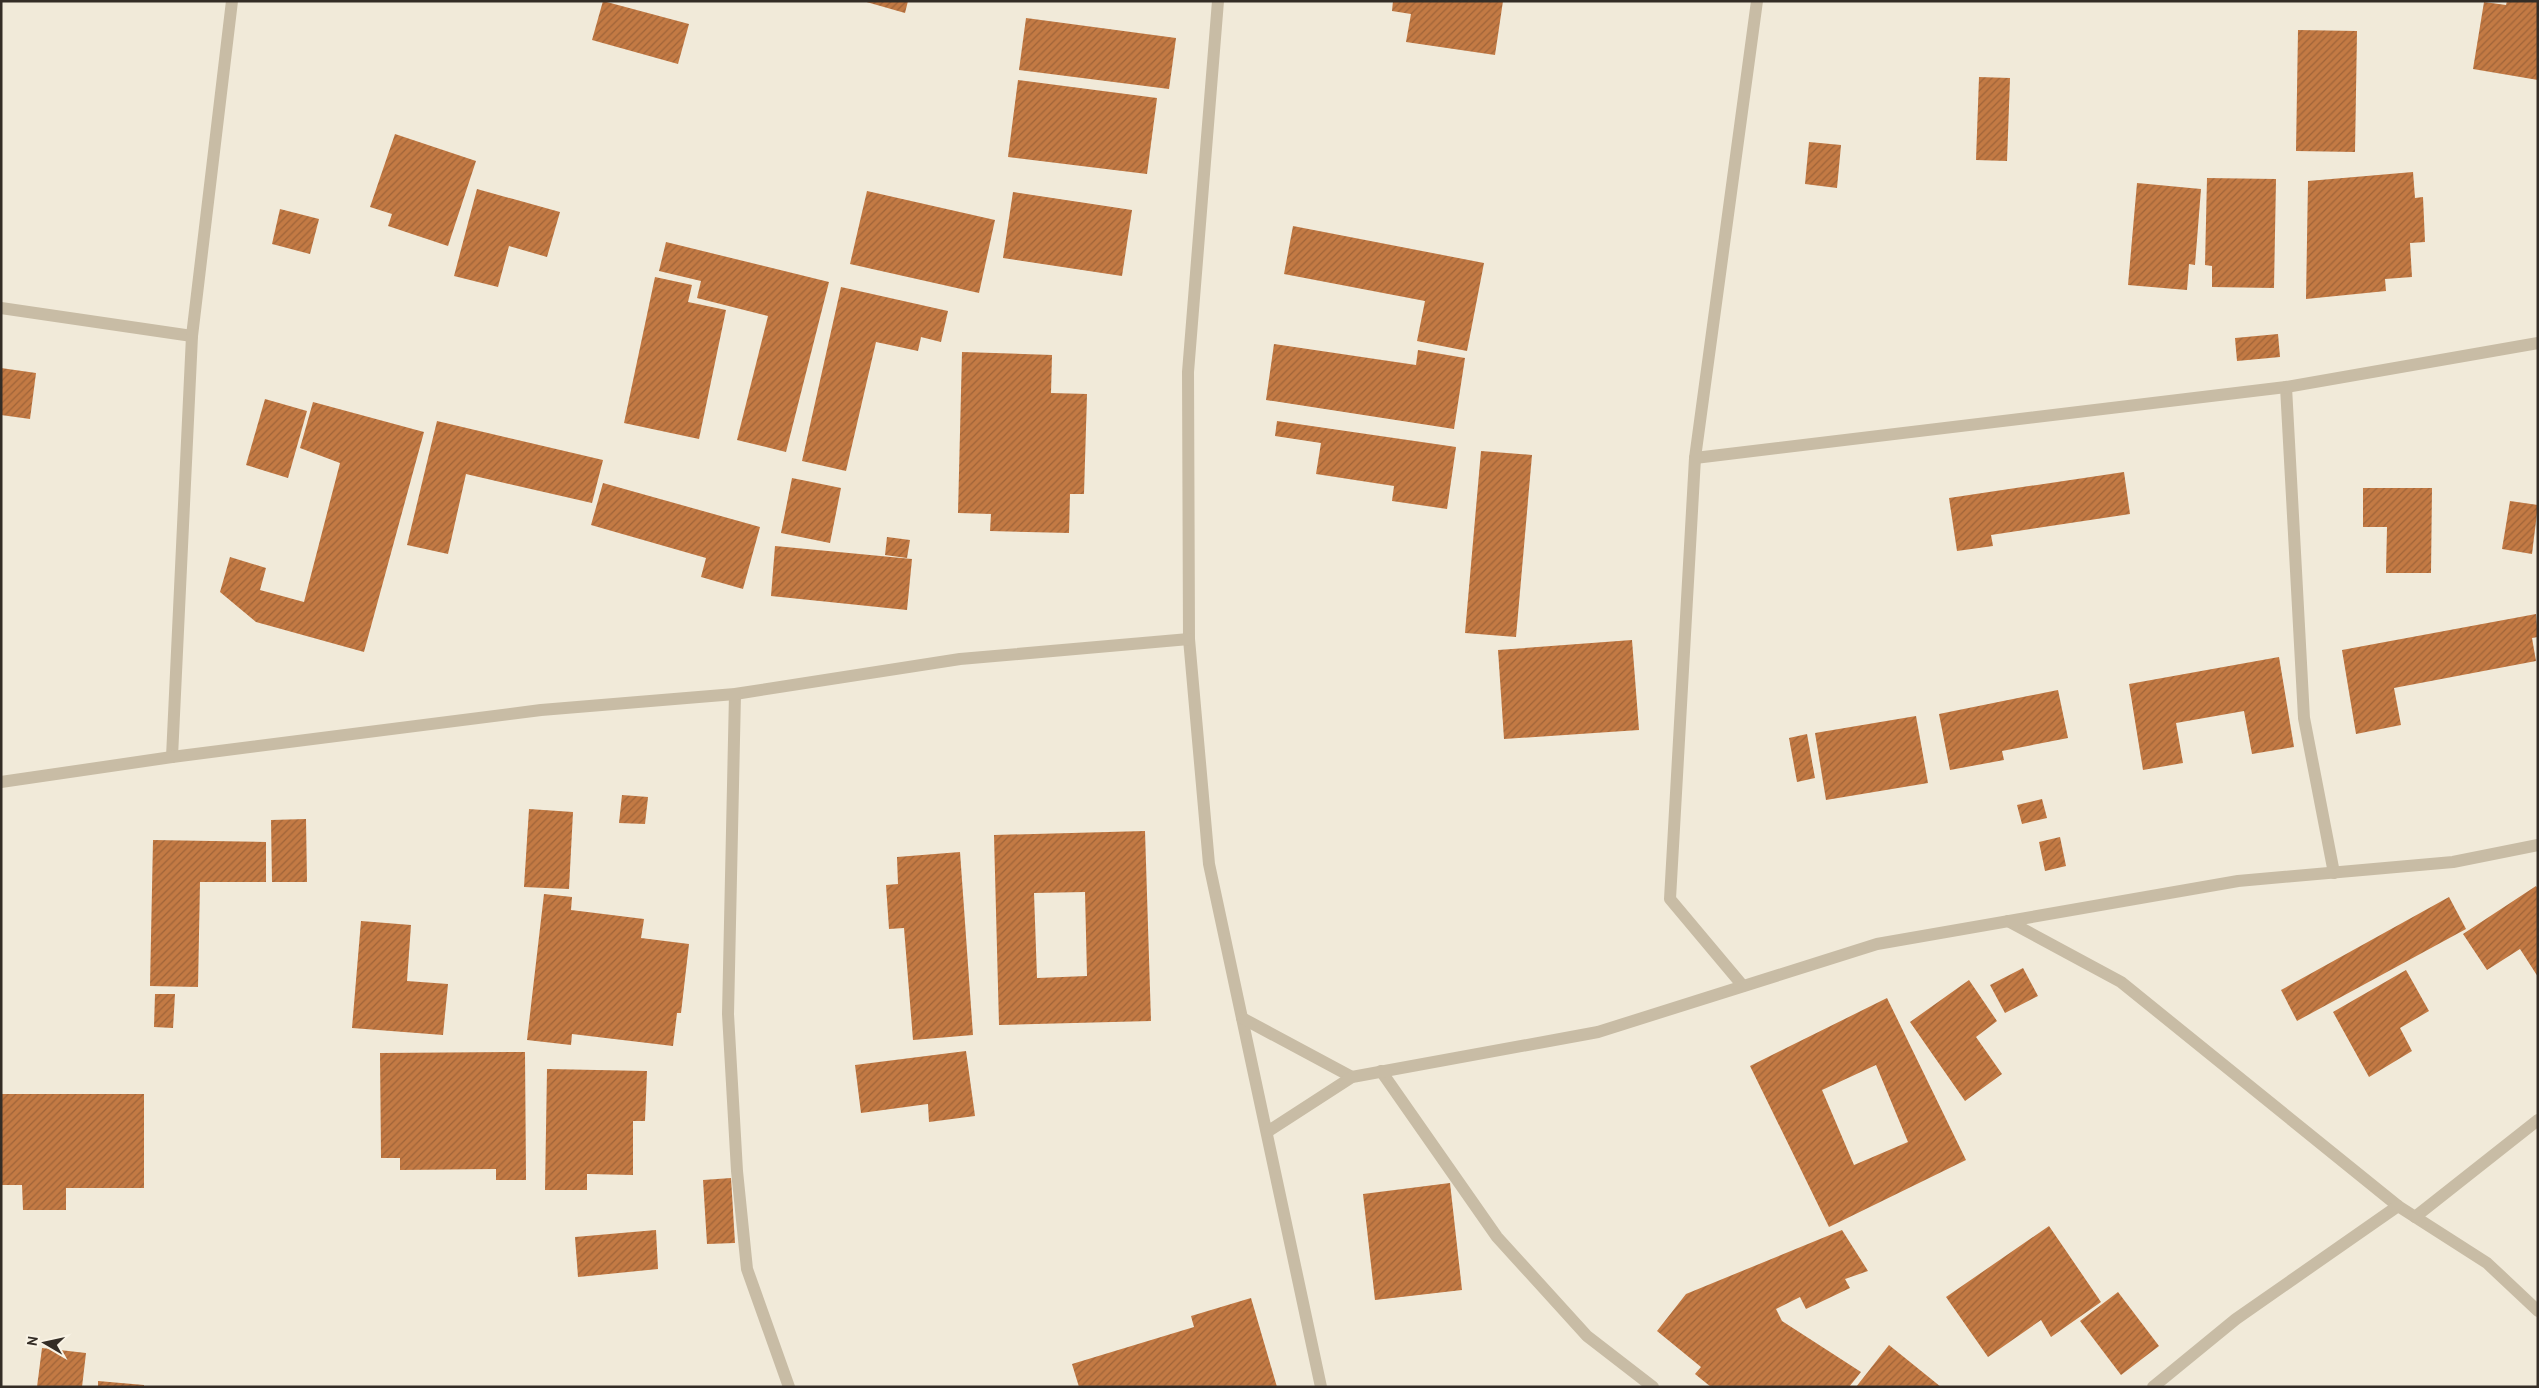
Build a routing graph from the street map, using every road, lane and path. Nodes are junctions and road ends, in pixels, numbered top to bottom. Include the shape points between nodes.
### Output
1 (232, 1) edge
2 (1218, 1) edge
3 (1757, 1) edge
4 (1, 308) edge
5 (192, 336) junction
6 (2538, 343) edge
7 (2286, 387) junction
8 (1695, 458) junction
9 (1189, 639) junction
10 (735, 694) junction
11 (172, 757) junction
12 (1, 782) edge
13 (2538, 845) edge
14 (2334, 873) junction
15 (2008, 921) junction
16 (1742, 986) junction
17 (1242, 1018) junction
18 (1381, 1071) junction
19 (1352, 1077) junction
20 (2538, 1120) edge
21 (1267, 1132) junction
22 (2398, 1206) junction
23 (2415, 1217) junction
24 (2538, 1311) edge
25 (790, 1387) edge
26 (1321, 1387) edge
27 (1653, 1387) edge
28 (2153, 1387) edge

1 - 5 street
2 - 9 street via 1188,372
3 - 8 street
4 - 5 street
5 - 11 street
6 - 7 street
7 - 8 street
7 - 14 street via 2304,718
8 - 16 street via 1670,899
9 - 10 street via 960,659
9 - 17 street via 1209,864
10 - 11 street via 541,710
10 - 25 street via 728,1014 737,1171 747,1268
11 - 12 street
13 - 14 street via 2453,862
14 - 15 street via 2238,881
15 - 16 street via 1877,944
15 - 22 street via 2121,982
16 - 18 street via 1598,1032
17 - 19 street
17 - 21 street
18 - 19 street
18 - 27 street via 1497,1237 1587,1336
19 - 21 street
20 - 23 street
21 - 26 street
22 - 23 street
22 - 28 street via 2236,1319
23 - 24 street via 2487,1263

